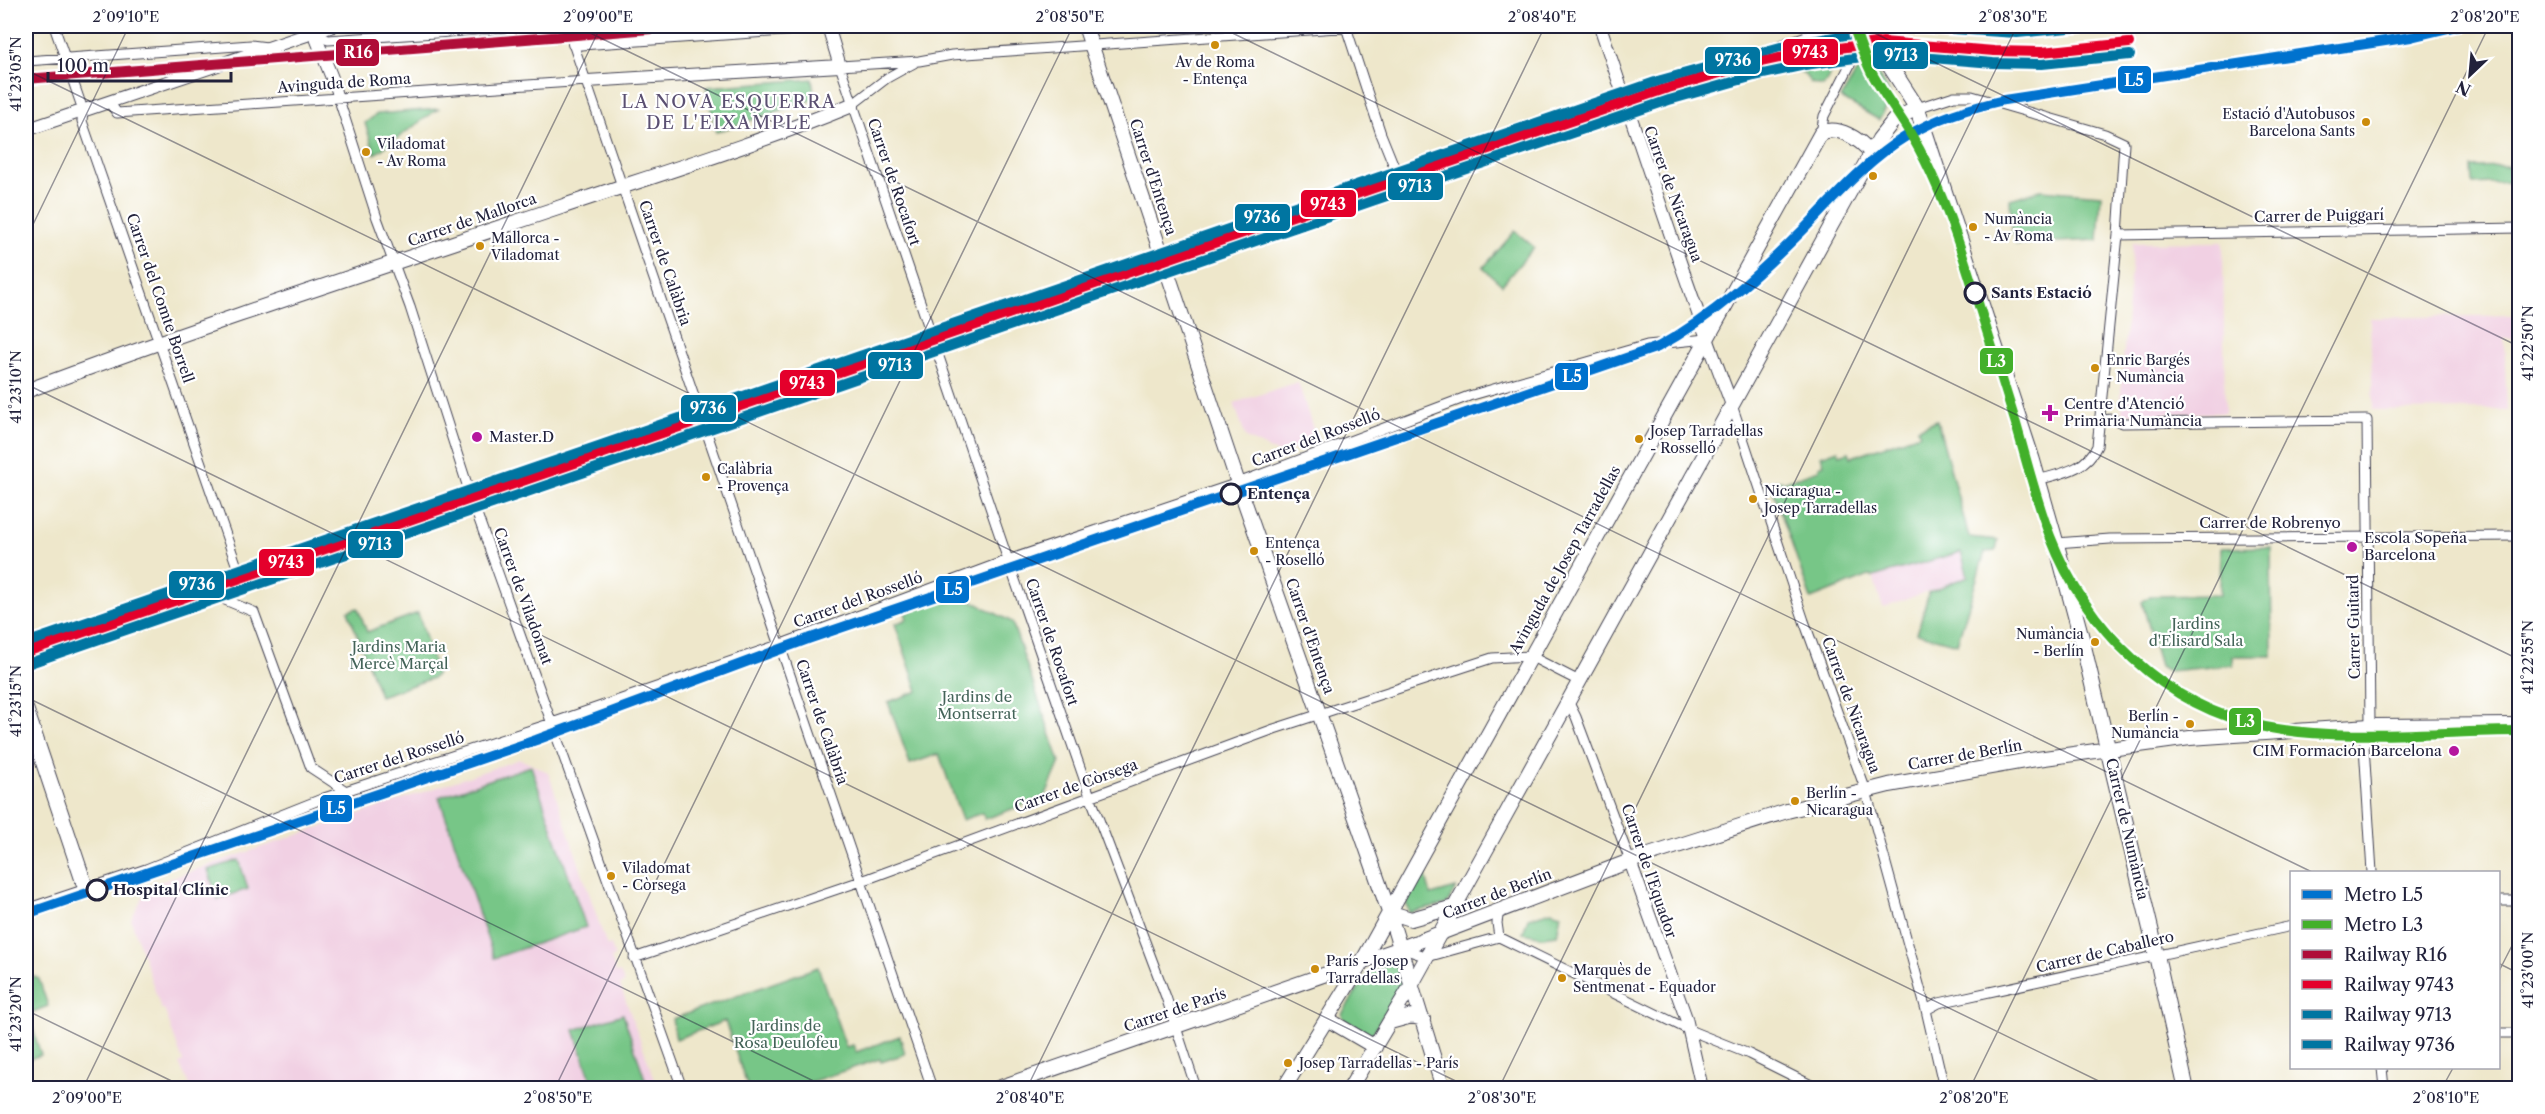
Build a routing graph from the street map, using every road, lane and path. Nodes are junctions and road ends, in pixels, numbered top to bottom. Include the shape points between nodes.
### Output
1 (54, 26) edge
2 (333, 26) edge
3 (544, 26) edge
4 (567, 26) edge
5 (828, 26) edge
6 (834, 26) edge
7 (1085, 26) edge
8 (1346, 26) edge
9 (1366, 26) edge
10 (1600, 26) edge
11 (1837, 26) edge
12 (1870, 26) edge
13 (313, 29) edge
14 (574, 44) junction
15 (1092, 45) junction
16 (269, 47) junction
17 (66, 58) junction
18 (26, 61) edge
19 (919, 61) junction
20 (840, 66) junction
21 (332, 78) joint
22 (588, 81) junction
23 (1622, 97) junction
24 (338, 99) junction
25 (109, 102) junction
26 (852, 105) junction
27 (1917, 108) junction
28 (83, 110) junction
29 (26, 130) edge
30 (1821, 133) junction
31 (1871, 153) junction
32 (1398, 176) junction
33 (624, 188) junction
34 (2520, 228) edge
35 (2118, 235) junction
36 (1163, 258) junction
37 (395, 264) junction
38 (931, 338) junction
39 (1706, 339) junction
40 (159, 341) junction
41 (26, 391) edge
42 (1732, 405) junction
43 (703, 420) junction
44 (2101, 420) junction
45 (2038, 480) junction
46 (1238, 483) junction
47 (472, 500) junction
48 (2520, 536) edge
49 (2368, 537) junction
50 (2056, 543) junction
51 (1008, 560) junction
52 (242, 581) junction
53 (208, 592) junction
54 (780, 644) junction
55 (26, 654) edge
56 (1530, 656) junction
57 (1579, 681) junction
58 (1568, 701) junction
59 (26, 710) edge
60 (1319, 713) junction
61 (552, 723) junction
62 (2520, 725) edge
63 (2370, 726) junction
64 (2108, 748) junction
65 (346, 791) junction
66 (1866, 791) junction
67 (1090, 796) junction
68 (1630, 861) junction
69 (2372, 871) edge
70 (861, 881) junction
71 (86, 889) junction
72 (2500, 901) edge
73 (2520, 901) edge
74 (1454, 908) junction
75 (26, 909) edge
76 (1499, 910) junction
77 (1389, 912) junction
78 (2290, 926) edge
79 (1439, 934) junction
80 (1499, 937) junction
81 (1401, 948) junction
82 (2157, 956) junction
83 (1427, 957) junction
84 (634, 958) junction
85 (1362, 962) junction
86 (1412, 984) junction
87 (1926, 1010) junction
88 (1327, 1019) junction
89 (1423, 1019) junction
90 (1390, 1022) junction
91 (1176, 1027) junction
92 (1689, 1030) junction
93 (2500, 1033) edge
94 (2520, 1033) edge
95 (1375, 1047) junction
96 (2382, 1069) edge
97 (682, 1089) edge
98 (932, 1089) edge
99 (998, 1089) edge
100 (1196, 1089) edge
101 (1284, 1089) edge
102 (1350, 1089) edge
103 (1443, 1089) edge
104 (1702, 1089) edge
105 (1817, 1089) edge
106 (1944, 1089) edge
107 (2186, 1089) edge
108 (2384, 1089) edge

1 - 17 street, Carrer del Comte Borrell
2 - 13 street
3 - 13 street via 328,40
4 - 14 street, Carrer de Calàbria
5 - 6 street
5 - 14 street
5 - 20 street
7 - 15 main road, Carrer d'Entença
8 - 9 street
8 - 15 street
8 - 32 street
10 - 23 street, Carrer de Nicaragua
11 - 23 street
11 - 30 street, Avinguda de Josep Tarradellas via 1844,28 1855,55 1824,116
12 - 27 main road, Carrer de Numància
13 - 16 street
13 - 21 street
14 - 22 street, Carrer de Calàbria
15 - 19 street
15 - 36 main road, Carrer d'Entença
16 - 17 street via 250,45
16 - 25 street
17 - 18 street
17 - 28 street, Carrer del Comte Borrell
19 - 20 street
19 - 26 street, Carrer de Mallorca via 887,78
20 - 22 street
20 - 26 street, Carrer de Rocafort
21 - 24 street, Carrer de Viladomat
22 - 24 street, Avinguda de Roma
22 - 33 street, Carrer de Calàbria
23 - 32 street via 1439,157
23 - 39 street, Carrer de Nicaragua
24 - 25 street, Avinguda de Roma via 117,113
24 - 37 street, Carrer de Viladomat
25 - 28 street
26 - 33 main road, Carrer de Mallorca
26 - 38 street, Carrer de Rocafort
27 - 31 main road via 1886,127
27 - 35 street via 1954,96 1972,96 2124,143
27 - 45 main road, Carrer de Numància
28 - 29 street
28 - 40 street, Carrer del Comte Borrell via 82,121
30 - 31 main road via 1835,129 1854,138
30 - 39 main road, Avinguda de Josep Tarradellas
31 - 42 main road
32 - 36 street
33 - 37 main road, Carrer de Mallorca
33 - 43 street, Carrer de Calàbria
34 - 35 street, Carrer de Puiggarí
35 - 44 street
36 - 38 street
36 - 46 main road, Carrer d'Entença
37 - 40 main road, Carrer de Mallorca
37 - 47 street, Carrer de Viladomat
38 - 43 street
38 - 51 street, Carrer de Rocafort
39 - 42 street, Carrer de Nicaragua
39 - 46 street, Carrer del Rosselló via 1647,345 1469,396
39 - 56 main road, Avinguda de Josep Tarradellas
40 - 41 main road, Carrer de Mallorca
40 - 52 street, Carrer del Comte Borrell
42 - 57 main road
42 - 66 street, Carrer de Nicaragua
43 - 47 street
43 - 54 street, Carrer de Calàbria
44 - 45 street via 2092,457 2076,468
44 - 49 street, Carrer Guitard via 2367,420
45 - 50 main road, Carrer de Numància
46 - 51 street, Carrer del Rosselló
46 - 60 main road, Carrer d'Entença
47 - 52 street
47 - 61 street, Carrer de Viladomat
48 - 49 street, Carrer de Robrenyo
49 - 50 street, Carrer de Robrenyo
49 - 63 street, Carrer Guitard
50 - 64 main road, Carrer de Numància
51 - 54 street, Carrer del Rosselló
51 - 67 street, Carrer de Rocafort
52 - 53 street
53 - 55 street
53 - 65 street via 254,612 311,768
54 - 61 street, Carrer del Rosselló
54 - 70 street, Carrer de Calàbria
56 - 57 street
56 - 60 street, Carrer de Còrsega via 1492,658
56 - 77 main road, Avinguda de Josep Tarradellas
57 - 58 main road
58 - 68 street, Carrer de l'Equador
58 - 74 main road
59 - 71 main road
60 - 67 street, Carrer de Còrsega
60 - 77 main road, Carrer d'Entença
61 - 65 street, Carrer del Rosselló
61 - 84 street, Carrer de Viladomat
62 - 63 main road, Carrer de Berlín
63 - 64 main road, Carrer de Berlín via 2241,733
63 - 69 street, Carrer Guitard via 2364,746
64 - 66 main road, Carrer de Berlín via 1987,766
64 - 82 main road, Carrer de Numància
65 - 71 street, Carrer del Rosselló
66 - 68 main road, Carrer de Berlín via 1787,811
66 - 87 street, Carrer de Nicaragua
67 - 70 street, Carrer de Còrsega
67 - 91 street, Carrer de Rocafort
68 - 76 main road, Carrer de Berlín
68 - 92 street, Carrer de l'Equador
70 - 84 street, Carrer de Còrsega
70 - 98 street, Carrer de Calàbria
71 - 75 street, Carrer del Rosselló
72 - 73 street
74 - 77 main road via 1411,919
74 - 79 main road
76 - 79 main road, Carrer de Berlín
76 - 80 street
77 - 81 main road, Carrer d'Entença
77 - 85 main road, Avinguda de Josep Tarradellas
78 - 82 street, Carrer de Caballero
79 - 81 main road
79 - 83 main road
80 - 83 street
80 - 92 street
81 - 83 street
81 - 85 main road
81 - 86 main road, Carrer d'Entença
82 - 87 street, Carrer de Caballero via 1939,1003
82 - 107 main road, Carrer de Numància
83 - 86 main road
84 - 97 street, Carrer de Viladomat
85 - 88 main road, Avinguda de Josep Tarradellas
85 - 91 main road, Carrer de París
86 - 89 main road, Carrer d'Entença
86 - 90 main road
87 - 106 street, Carrer de Nicaragua
88 - 95 main road
88 - 101 main road, Avinguda de Josep Tarradellas
89 - 90 main road via 1413,1016
89 - 103 main road, Carrer d'Entença
90 - 95 main road
91 - 99 main road, Carrer de París
91 - 100 street, Carrer de Rocafort
92 - 104 street, Carrer de l'Equador
92 - 105 street via 1749,1054
93 - 94 street
95 - 102 main road
96 - 108 street

